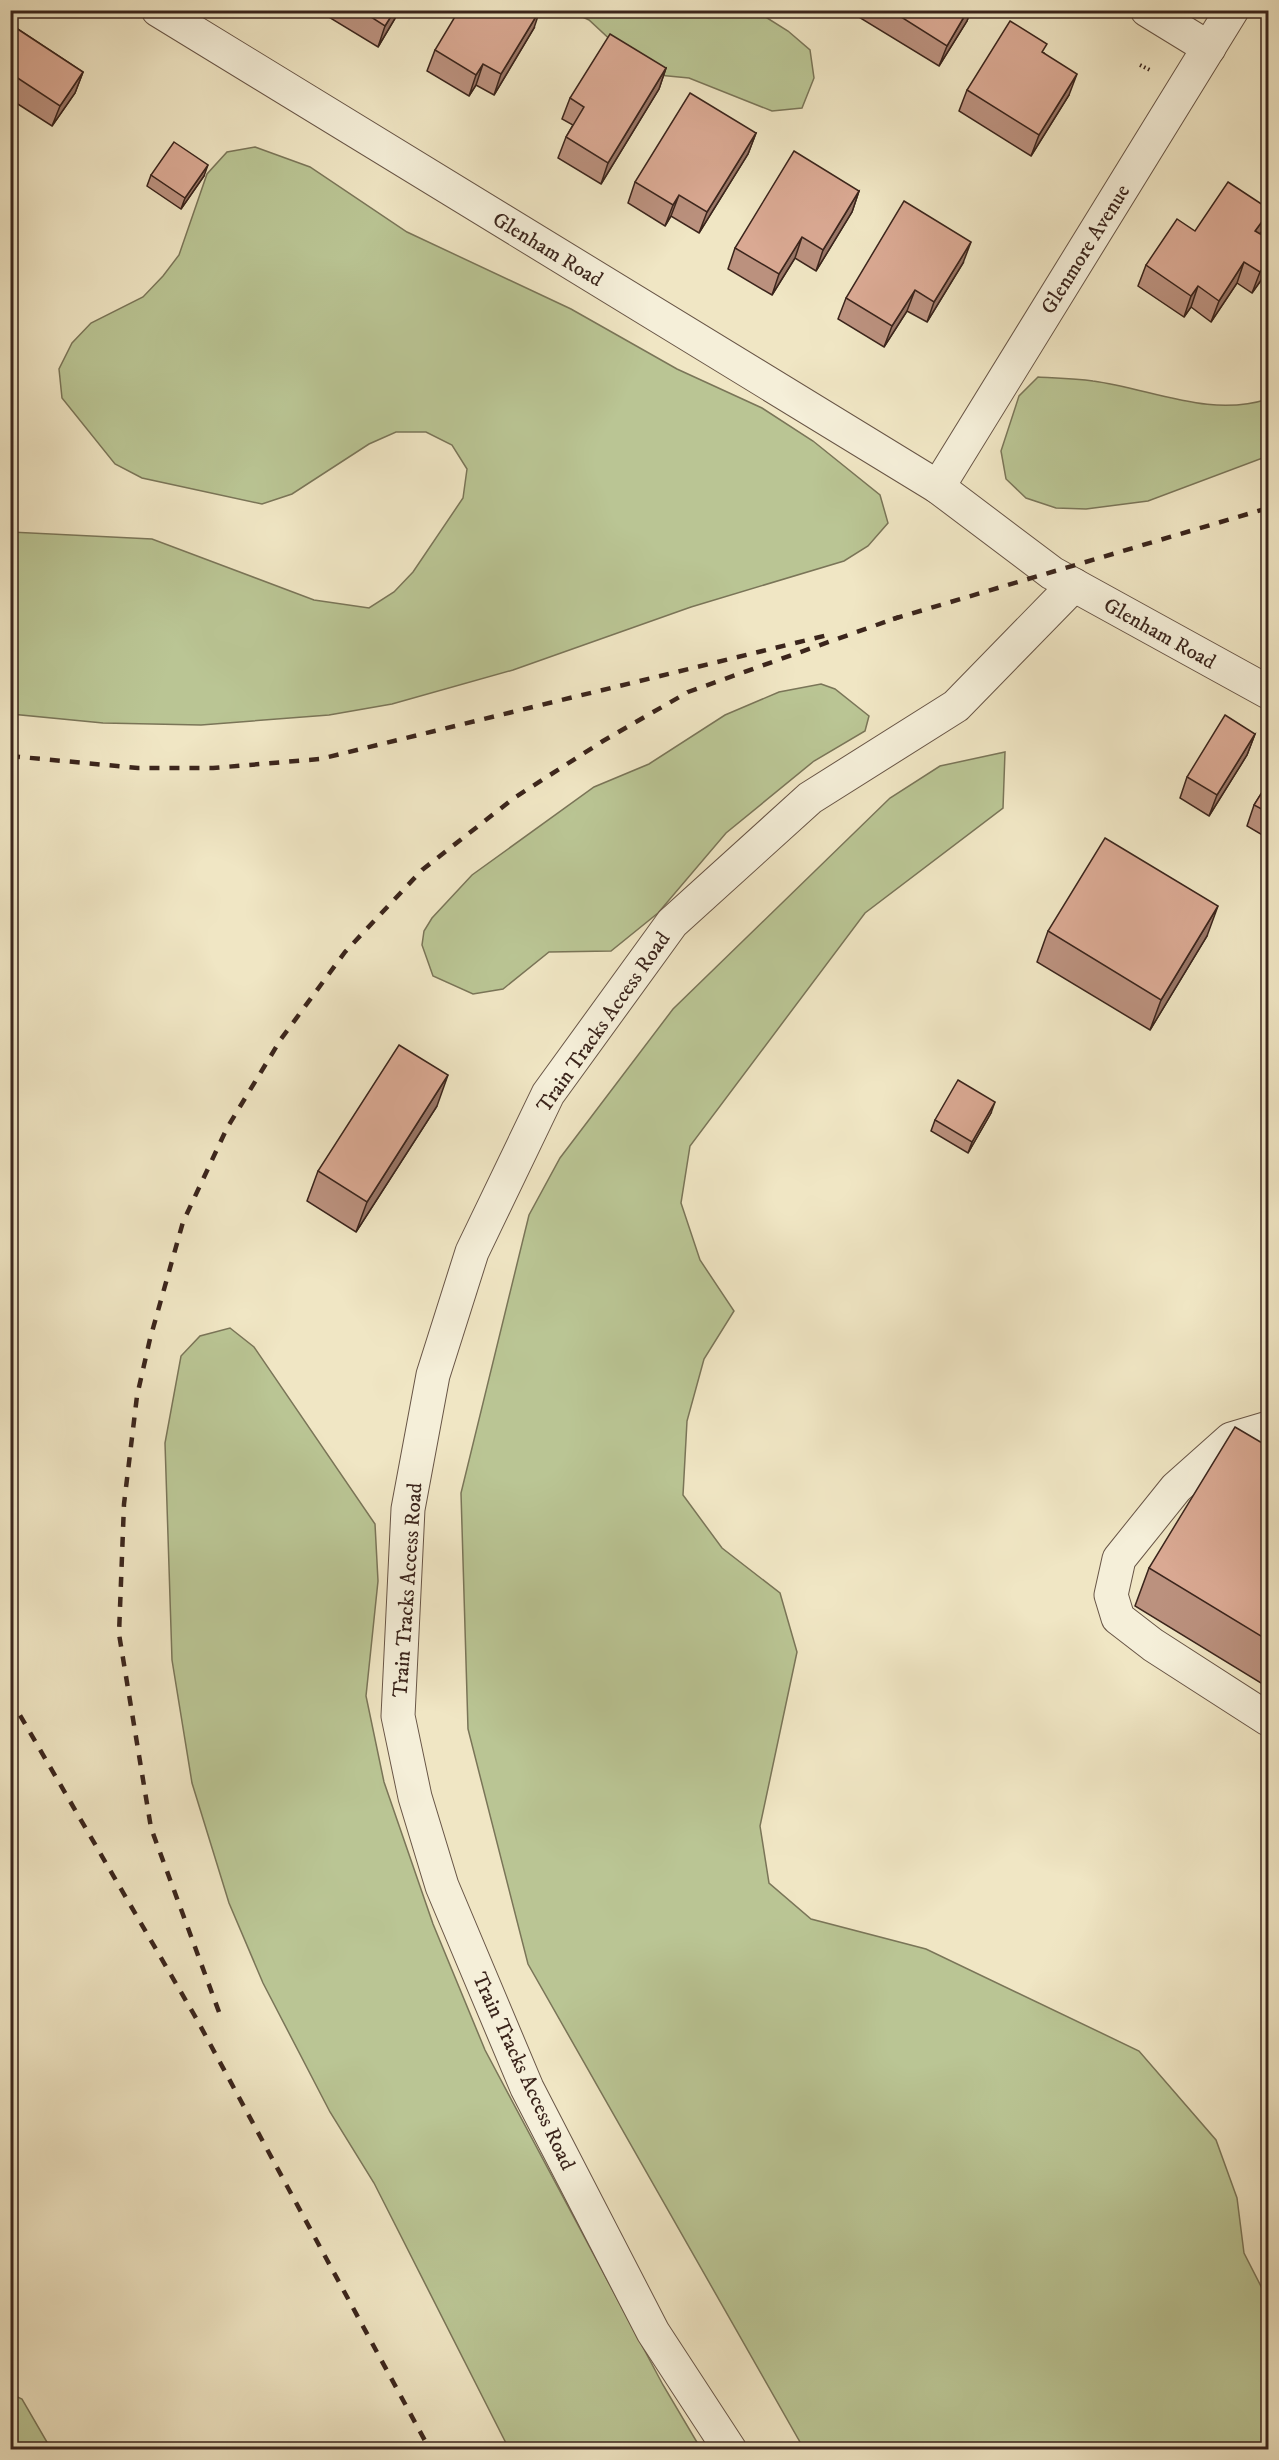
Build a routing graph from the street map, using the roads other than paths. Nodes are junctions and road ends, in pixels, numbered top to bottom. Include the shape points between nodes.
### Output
1 (158, 10) edge
2 (1147, 10) edge
3 (1232, 10) edge
4 (1209, 48) junction
5 (938, 488) junction
6 (1063, 579) junction
7 (1269, 692) edge
8 (1269, 1428) edge
9 (1269, 1719) edge
10 (730, 2450) edge

1 - 5 street, Glenham Road
2 - 4 street
3 - 4 street, Glenmore Avenue
4 - 5 street, Glenmore Avenue
5 - 6 street, Glenham Road
6 - 7 street, Glenham Road
6 - 10 street, Train Tracks Access Road via 956,706 810,798 672,924 548,1094 472,1252 430,1386 408,1509 398,1716 415,1797 442,1886 527,2088 652,2332
8 - 9 street via 1231,1439 1176,1488 1119,1559 1111,1595 1118,1618

